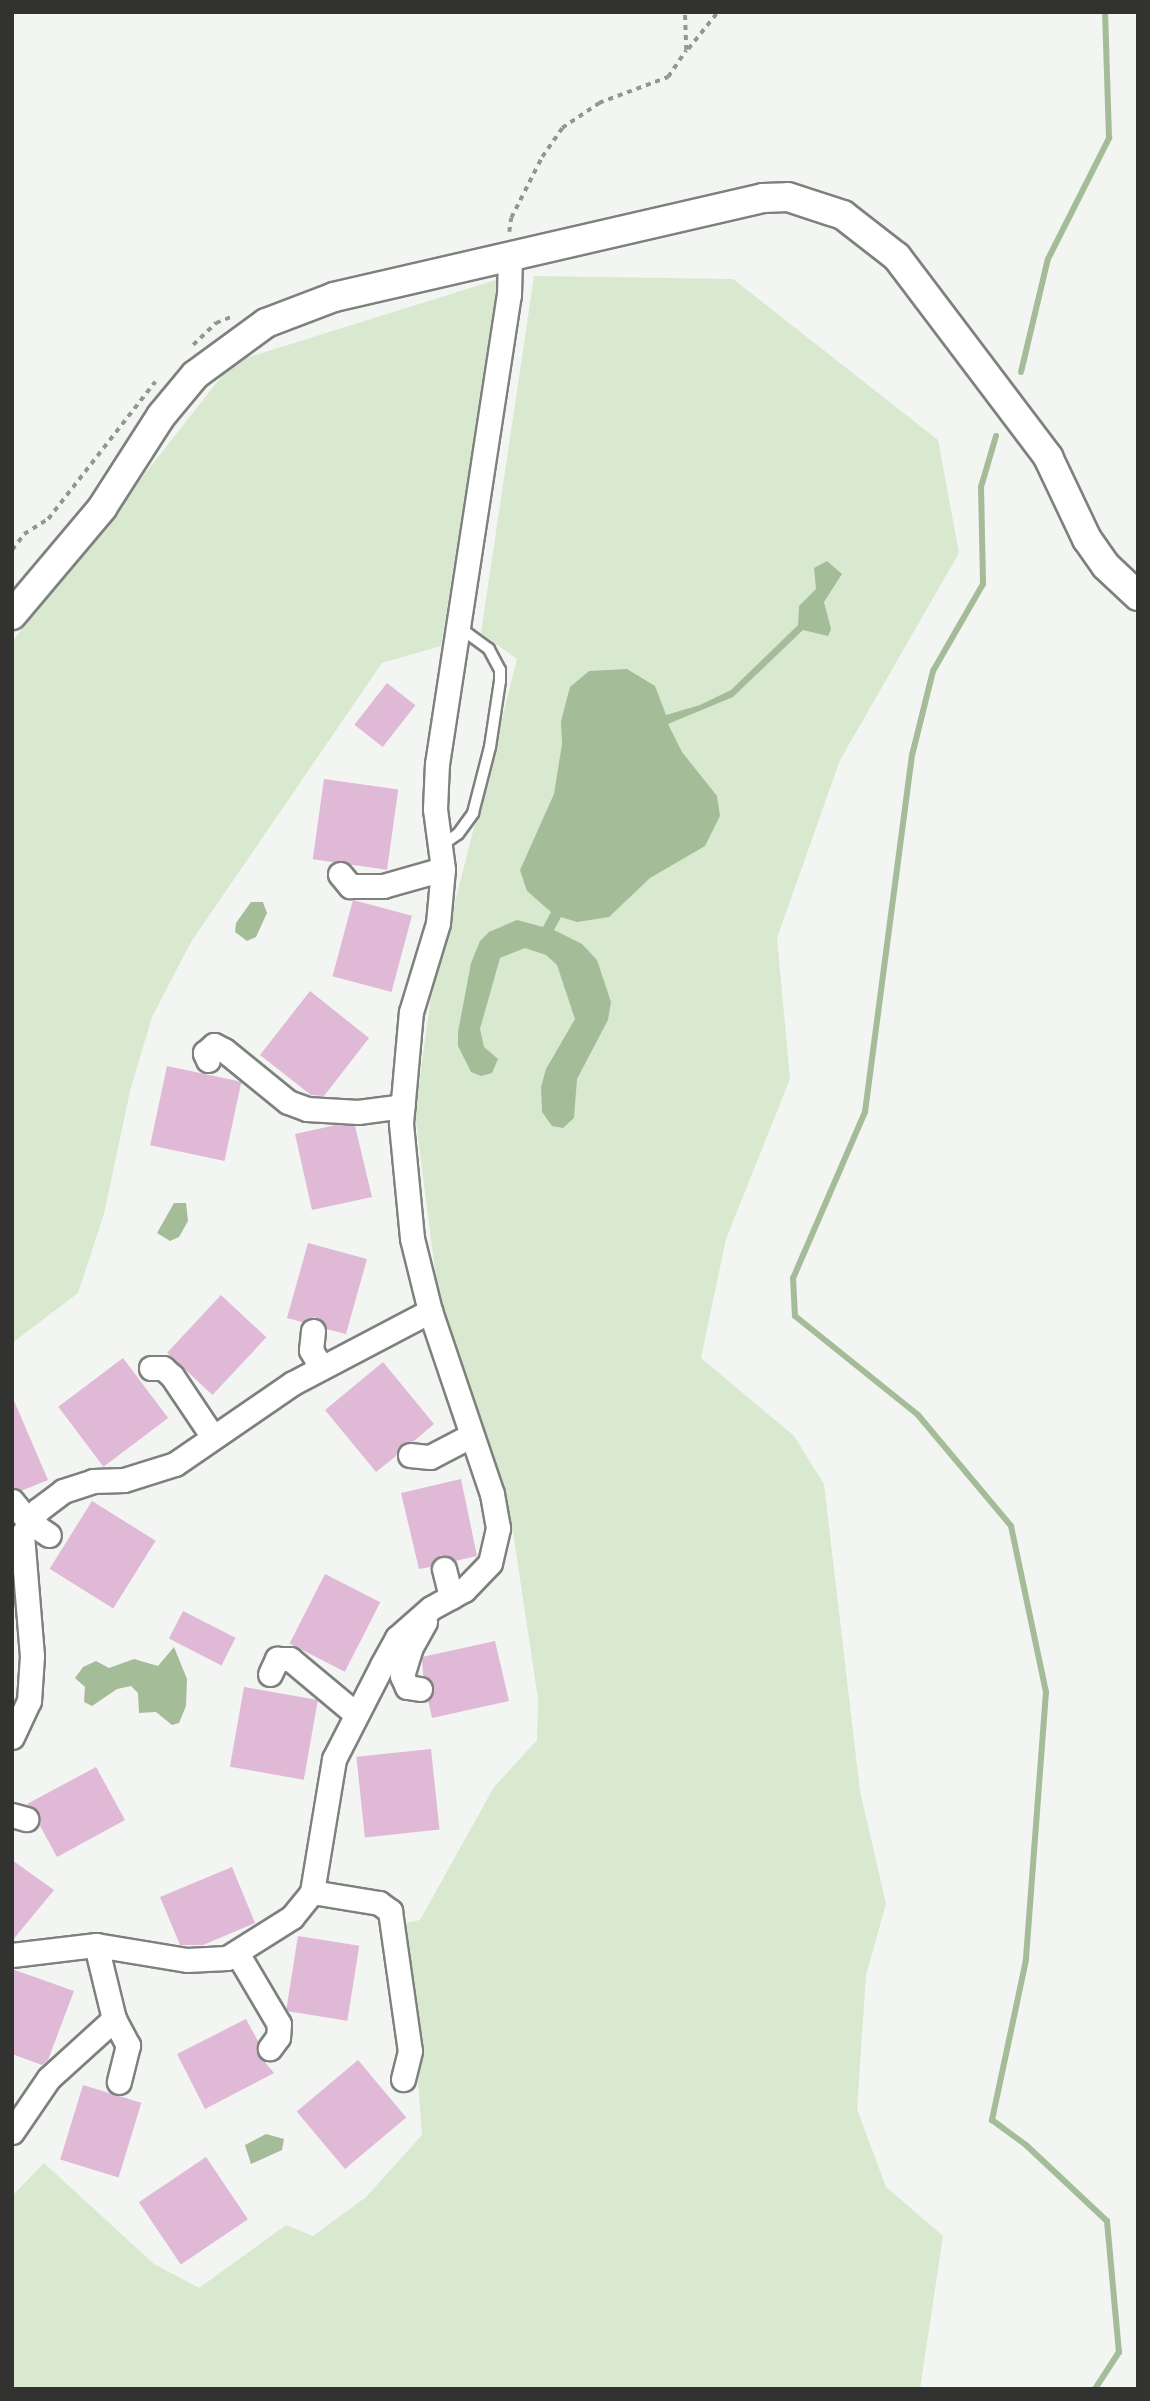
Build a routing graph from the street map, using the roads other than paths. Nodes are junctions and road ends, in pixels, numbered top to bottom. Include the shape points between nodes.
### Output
1 (510, 255) junction
2 (1138, 596) edge
3 (12, 615) edge
4 (461, 628) junction
5 (442, 845) junction
6 (443, 869) junction
7 (340, 874) dead end
8 (208, 1060) dead end
9 (403, 1106) junction
10 (430, 1311) junction
11 (313, 1331) dead end
12 (321, 1367) junction
13 (167, 1372) dead end
14 (472, 1435) junction
15 (213, 1437) junction
16 (410, 1455) dead end
17 (12, 1501) edge
18 (20, 1521) edge
19 (49, 1535) dead end
20 (444, 1569) dead end
21 (441, 1603) junction
22 (270, 1674) dead end
23 (420, 1689) dead end
24 (356, 1713) junction
25 (12, 1737) edge
26 (312, 1892) junction
27 (96, 1945) junction
28 (237, 1953) junction
29 (12, 1955) edge
30 (114, 2019) junction
31 (270, 2048) dead end
32 (402, 2080) dead end
33 (119, 2082) dead end
34 (12, 2132) edge

1 - 2 street via 764,198 788,197 843,215 897,257 1048,457 1087,539 1106,566
1 - 3 street via 334,297 266,323 240,339 178,395 102,508
1 - 4 street via 509,295
4 - 5 street via 437,764 435,808
4 - 5 lane via 489,649 500,681 473,813 458,834
5 - 6 street
6 - 7 street via 371,891 350,886
6 - 9 street via 438,923 411,1012
8 - 9 street via 205,1053 214,1045 270,1081 288,1102 314,1117
9 - 10 street via 412,1238
10 - 12 street
10 - 14 street
11 - 12 street via 311,1350
12 - 15 street
13 - 15 street
14 - 16 street via 430,1457
14 - 21 street via 498,1528 490,1563
15 - 18 street via 175,1464 124,1480 93,1481 63,1491
17 - 18 street
18 - 19 street
18 - 25 street via 32,1656 29,1701
20 - 21 street
21 - 23 street via 411,1647 402,1676 407,1687
21 - 24 street via 397,1638
22 - 24 street via 271,1665 281,1657 303,1663
24 - 26 street via 334,1759 337,1810
26 - 28 street via 292,1917
26 - 32 street via 379,1903 390,1912 410,2051
27 - 28 street via 187,1961
27 - 29 street
27 - 30 street
28 - 31 street via 278,2024 278,2037
30 - 33 street via 128,2045
30 - 34 street via 49,2078

